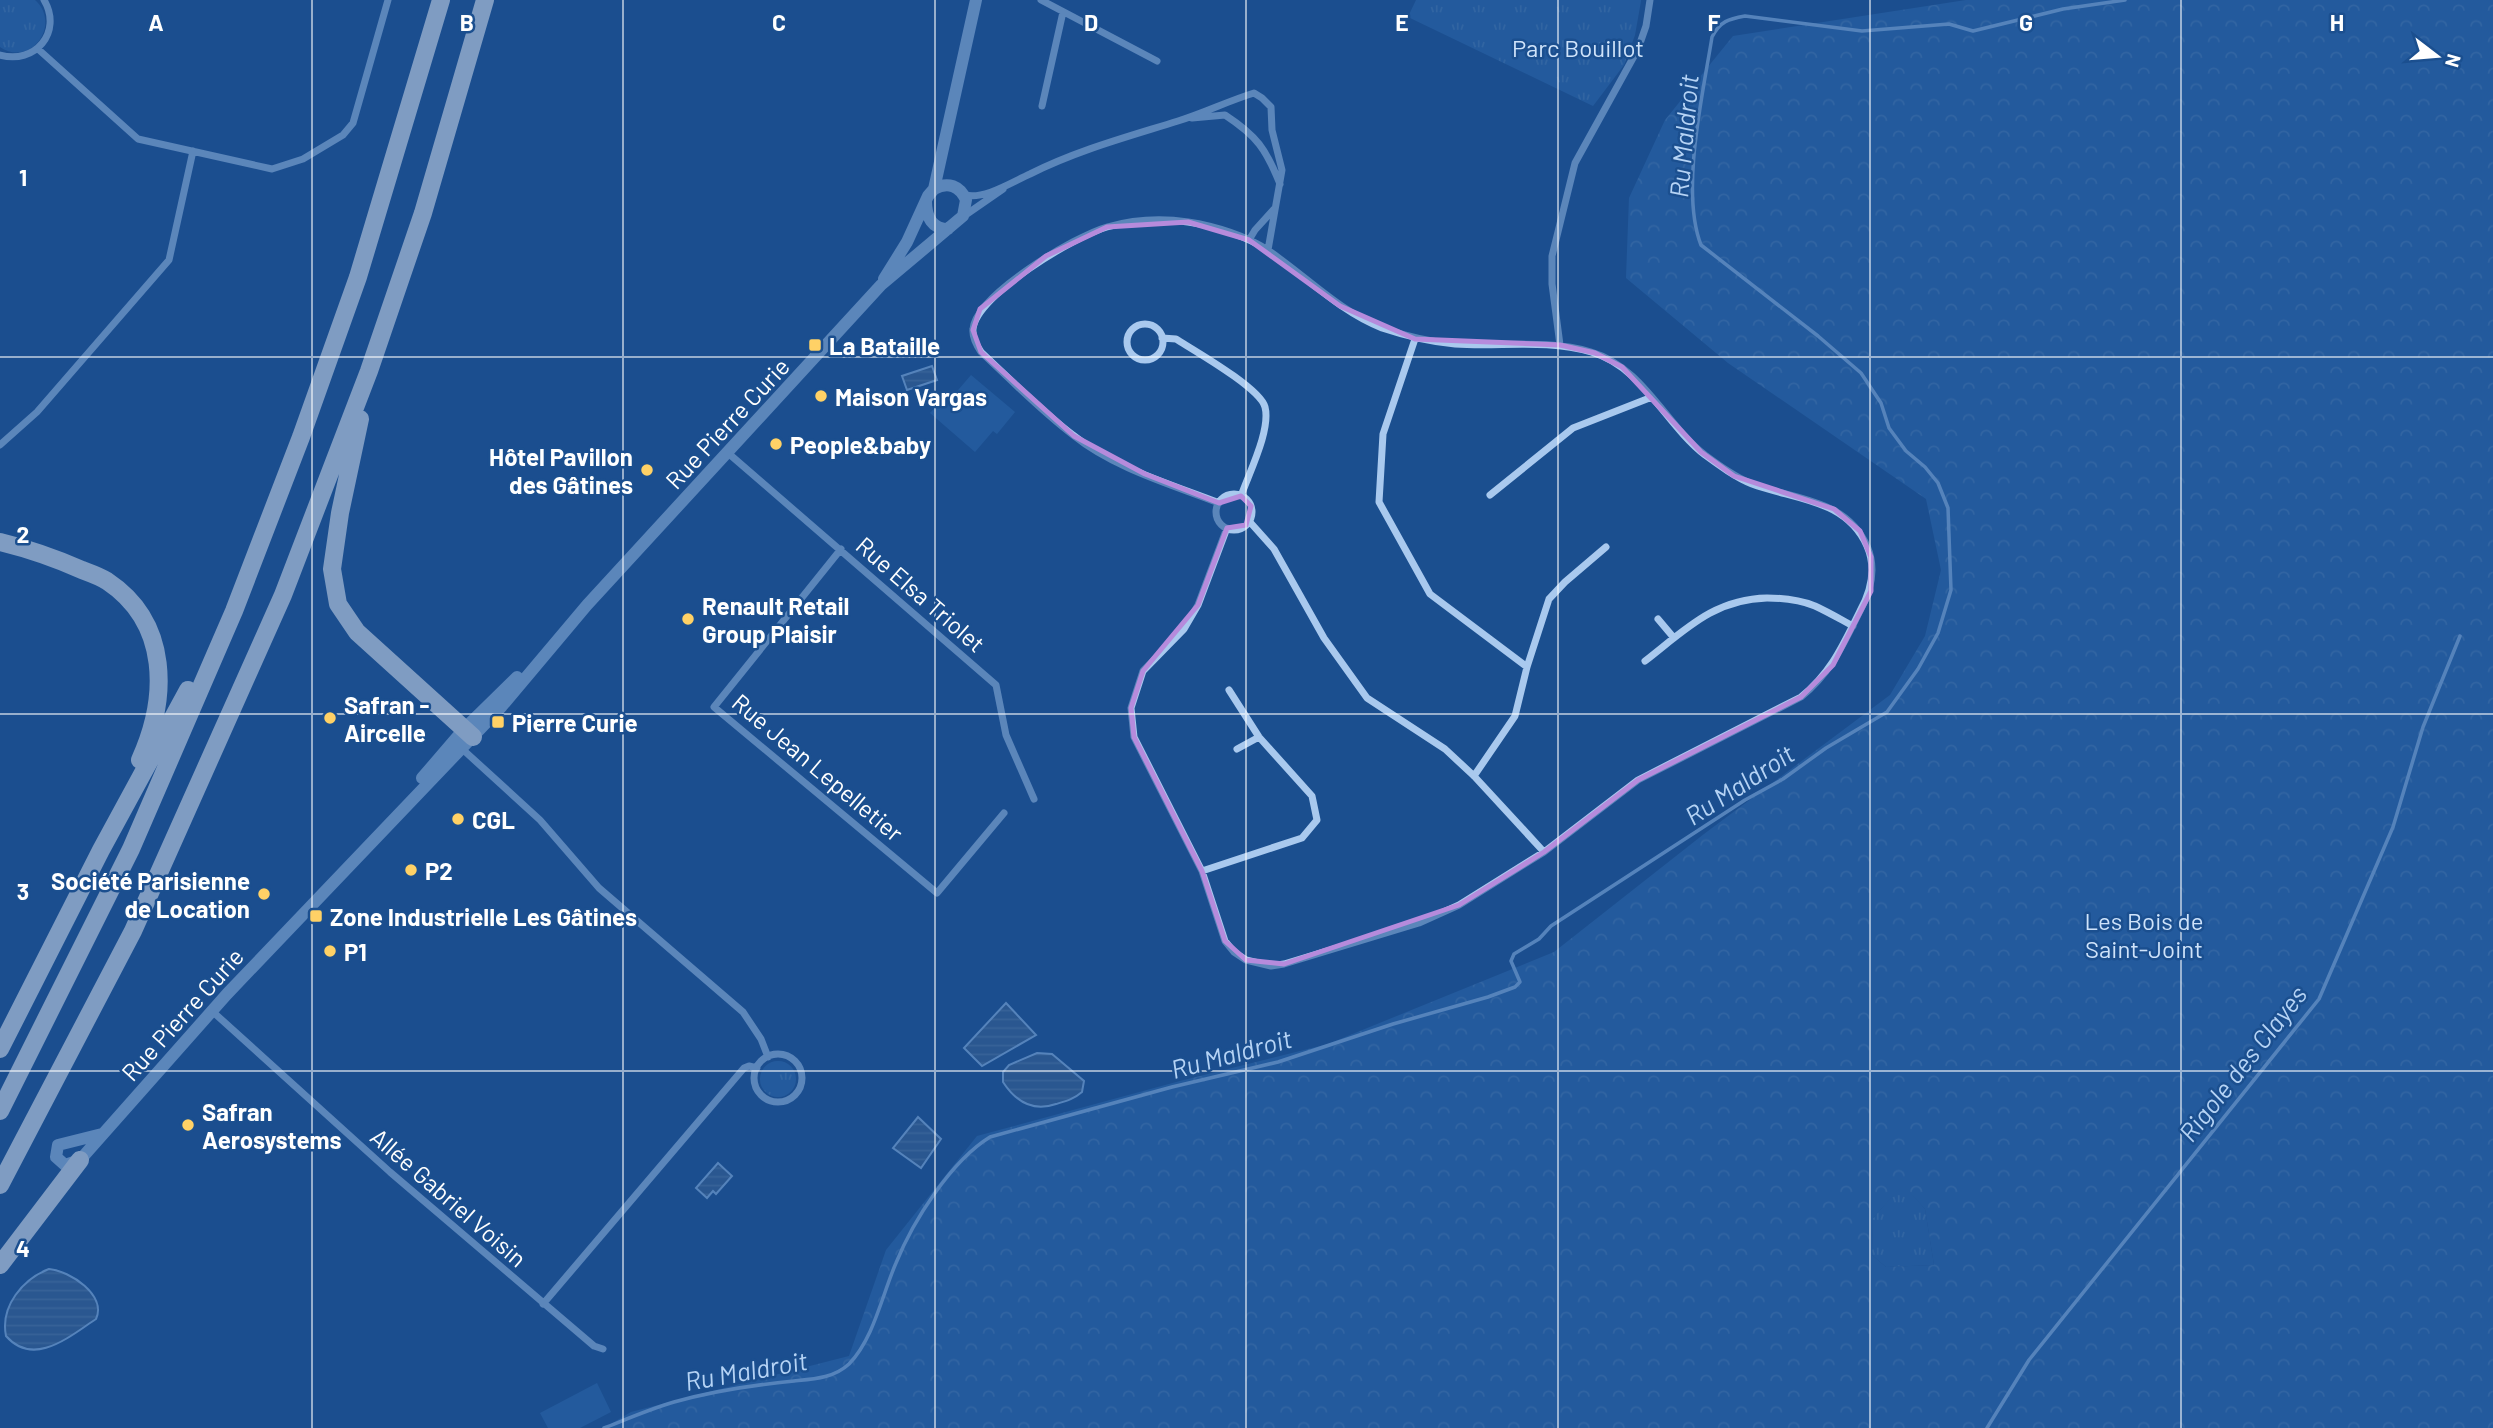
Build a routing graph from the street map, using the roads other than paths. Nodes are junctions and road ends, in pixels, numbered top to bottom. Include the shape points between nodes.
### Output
1 (44, 0) edge
2 (388, 0) edge
3 (441, 0) edge
4 (485, 0) edge
5 (976, 0) edge
6 (1041, 0) edge
7 (1650, 0) edge
8 (1063, 12) junction
9 (38, 49) junction
10 (0, 54) edge
11 (1157, 61) dead end
12 (1042, 106) dead end
13 (1184, 119) junction
14 (193, 151) junction
15 (939, 166) junction
16 (1011, 183) junction
17 (950, 185) junction
18 (1281, 185) junction
19 (934, 189) junction
20 (964, 195) junction
21 (926, 201) junction
22 (1275, 209) junction
23 (963, 216) junction
24 (948, 229) junction
25 (1249, 240) junction
26 (1268, 250) junction
27 (881, 285) junction
28 (1163, 338) junction
29 (1415, 339) junction
30 (1560, 345) junction
31 (369, 372) junction
32 (1652, 397) junction
33 (0, 445) edge
34 (728, 453) junction
35 (1490, 495) dead end
36 (1241, 496) junction
37 (1219, 503) junction
38 (1249, 521) junction
39 (1227, 528) junction
40 (0, 542) edge
41 (1606, 547) dead end
42 (841, 549) junction
43 (246, 578) junction
44 (1658, 619) dead end
45 (1853, 626) junction
46 (1674, 638) junction
47 (1645, 661) dead end
48 (1527, 667) junction
49 (1229, 690) dead end
50 (1259, 737) junction
51 (463, 739) junction
52 (1237, 749) dead end
53 (1474, 776) junction
54 (1034, 799) dead end
55 (1004, 813) dead end
56 (101, 850) junction
57 (1544, 852) junction
58 (1202, 871) junction
59 (212, 1011) junction
60 (0, 1049) edge
61 (768, 1057) junction
62 (757, 1068) junction
63 (0, 1111) edge
64 (102, 1134) junction
65 (80, 1160) junction
66 (0, 1185) edge
67 (0, 1265) edge
68 (543, 1304) junction
69 (603, 1349) dead end

1 - 9 street via 51,22
2 - 14 street via 353,123 343,135 303,159 272,169
3 - 43 highway via 358,277
4 - 31 highway via 423,213
5 - 15 street, Rue Pierre Curie
6 - 8 street
7 - 30 street via 1638,49 1575,163 1552,256
8 - 11 street
8 - 12 street
9 - 10 street via 19,57
9 - 14 street via 138,139
13 - 16 street via 1062,158
13 - 18 street via 1225,115 1249,131 1268,156
13 - 18 street via 1254,93 1262,98 1270,107
14 - 33 street via 169,260 37,412
15 - 17 street
15 - 19 street, Rue Pierre Curie
16 - 20 street via 973,197
16 - 23 street
17 - 19 street
17 - 20 street
18 - 22 street
19 - 21 street, Rue Pierre Curie
20 - 23 street via 967,206
21 - 24 street via 933,225
21 - 27 street, Rue Pierre Curie
22 - 25 street
22 - 26 street
23 - 24 street, Rue Pierre Curie
24 - 27 street, Rue Pierre Curie
25 - 26 street
25 - 37 street via 1188,222 1143,221 1107,227 1046,256 981,309 973,330 981,352 1074,436 1107,457
26 - 29 street via 1340,306 1379,327
27 - 34 street, Rue Pierre Curie
28 - 28 street via 1156,328 1139,325 1127,338 1128,349 1137,358 1148,360 1158,354
28 - 36 street via 1176,339 1233,376 1255,391 1265,407 1266,427
29 - 30 street
29 - 48 street via 1383,434 1379,502 1430,594
30 - 32 street via 1595,353 1622,367
31 - 51 highway via 332,569 338,604 357,632
31 - 66 highway via 283,595 162,867
32 - 35 street via 1573,428
32 - 45 street via 1701,452 1734,476 1833,509 1860,531 1871,557 1871,591
34 - 42 street, Rue Elsa Triolet
34 - 51 street, Rue Pierre Curie via 546,651 502,706
36 - 37 street via 1226,496
36 - 38 street via 1251,506
37 - 39 street via 1216,514
38 - 39 street via 1237,529
38 - 53 street via 1274,549 1324,638 1367,698 1445,749
39 - 58 street via 1198,605 1184,629 1143,671 1131,708 1134,737
40 - 56 highway via 40,552 106,580 132,603 158,653 154,723
41 - 48 street via 1549,599
42 - 54 street, Rue Elsa Triolet via 996,685 1006,735
42 - 55 street, Rue Jean Lepelletier via 714,707 937,893
43 - 56 highway
43 - 63 highway via 131,849
44 - 46 street
45 - 46 street via 1812,605 1781,598 1747,599 1722,606
45 - 57 street via 1833,665 1801,697 1638,780
46 - 47 street
48 - 53 street via 1515,716
49 - 50 street
50 - 52 street
50 - 58 street via 1312,796 1317,820 1302,838
51 - 59 street, Rue Pierre Curie
51 - 61 street via 599,888 743,1012
53 - 57 street
56 - 60 highway
57 - 58 street via 1459,905 1419,923 1271,966 1246,960 1225,941
59 - 64 street, Rue Pierre Curie
59 - 68 street, Allée Gabriel Voisin
61 - 62 street
61 - 62 street via 783,1055 796,1062 802,1075 796,1094 781,1102 764,1098 755,1083
62 - 68 street via 744,1068
64 - 65 street, Rue Pierre Curie
64 - 65 street via 58,1145 55,1157 60,1162
65 - 67 highway
68 - 69 street, Allée Gabriel Voisin

